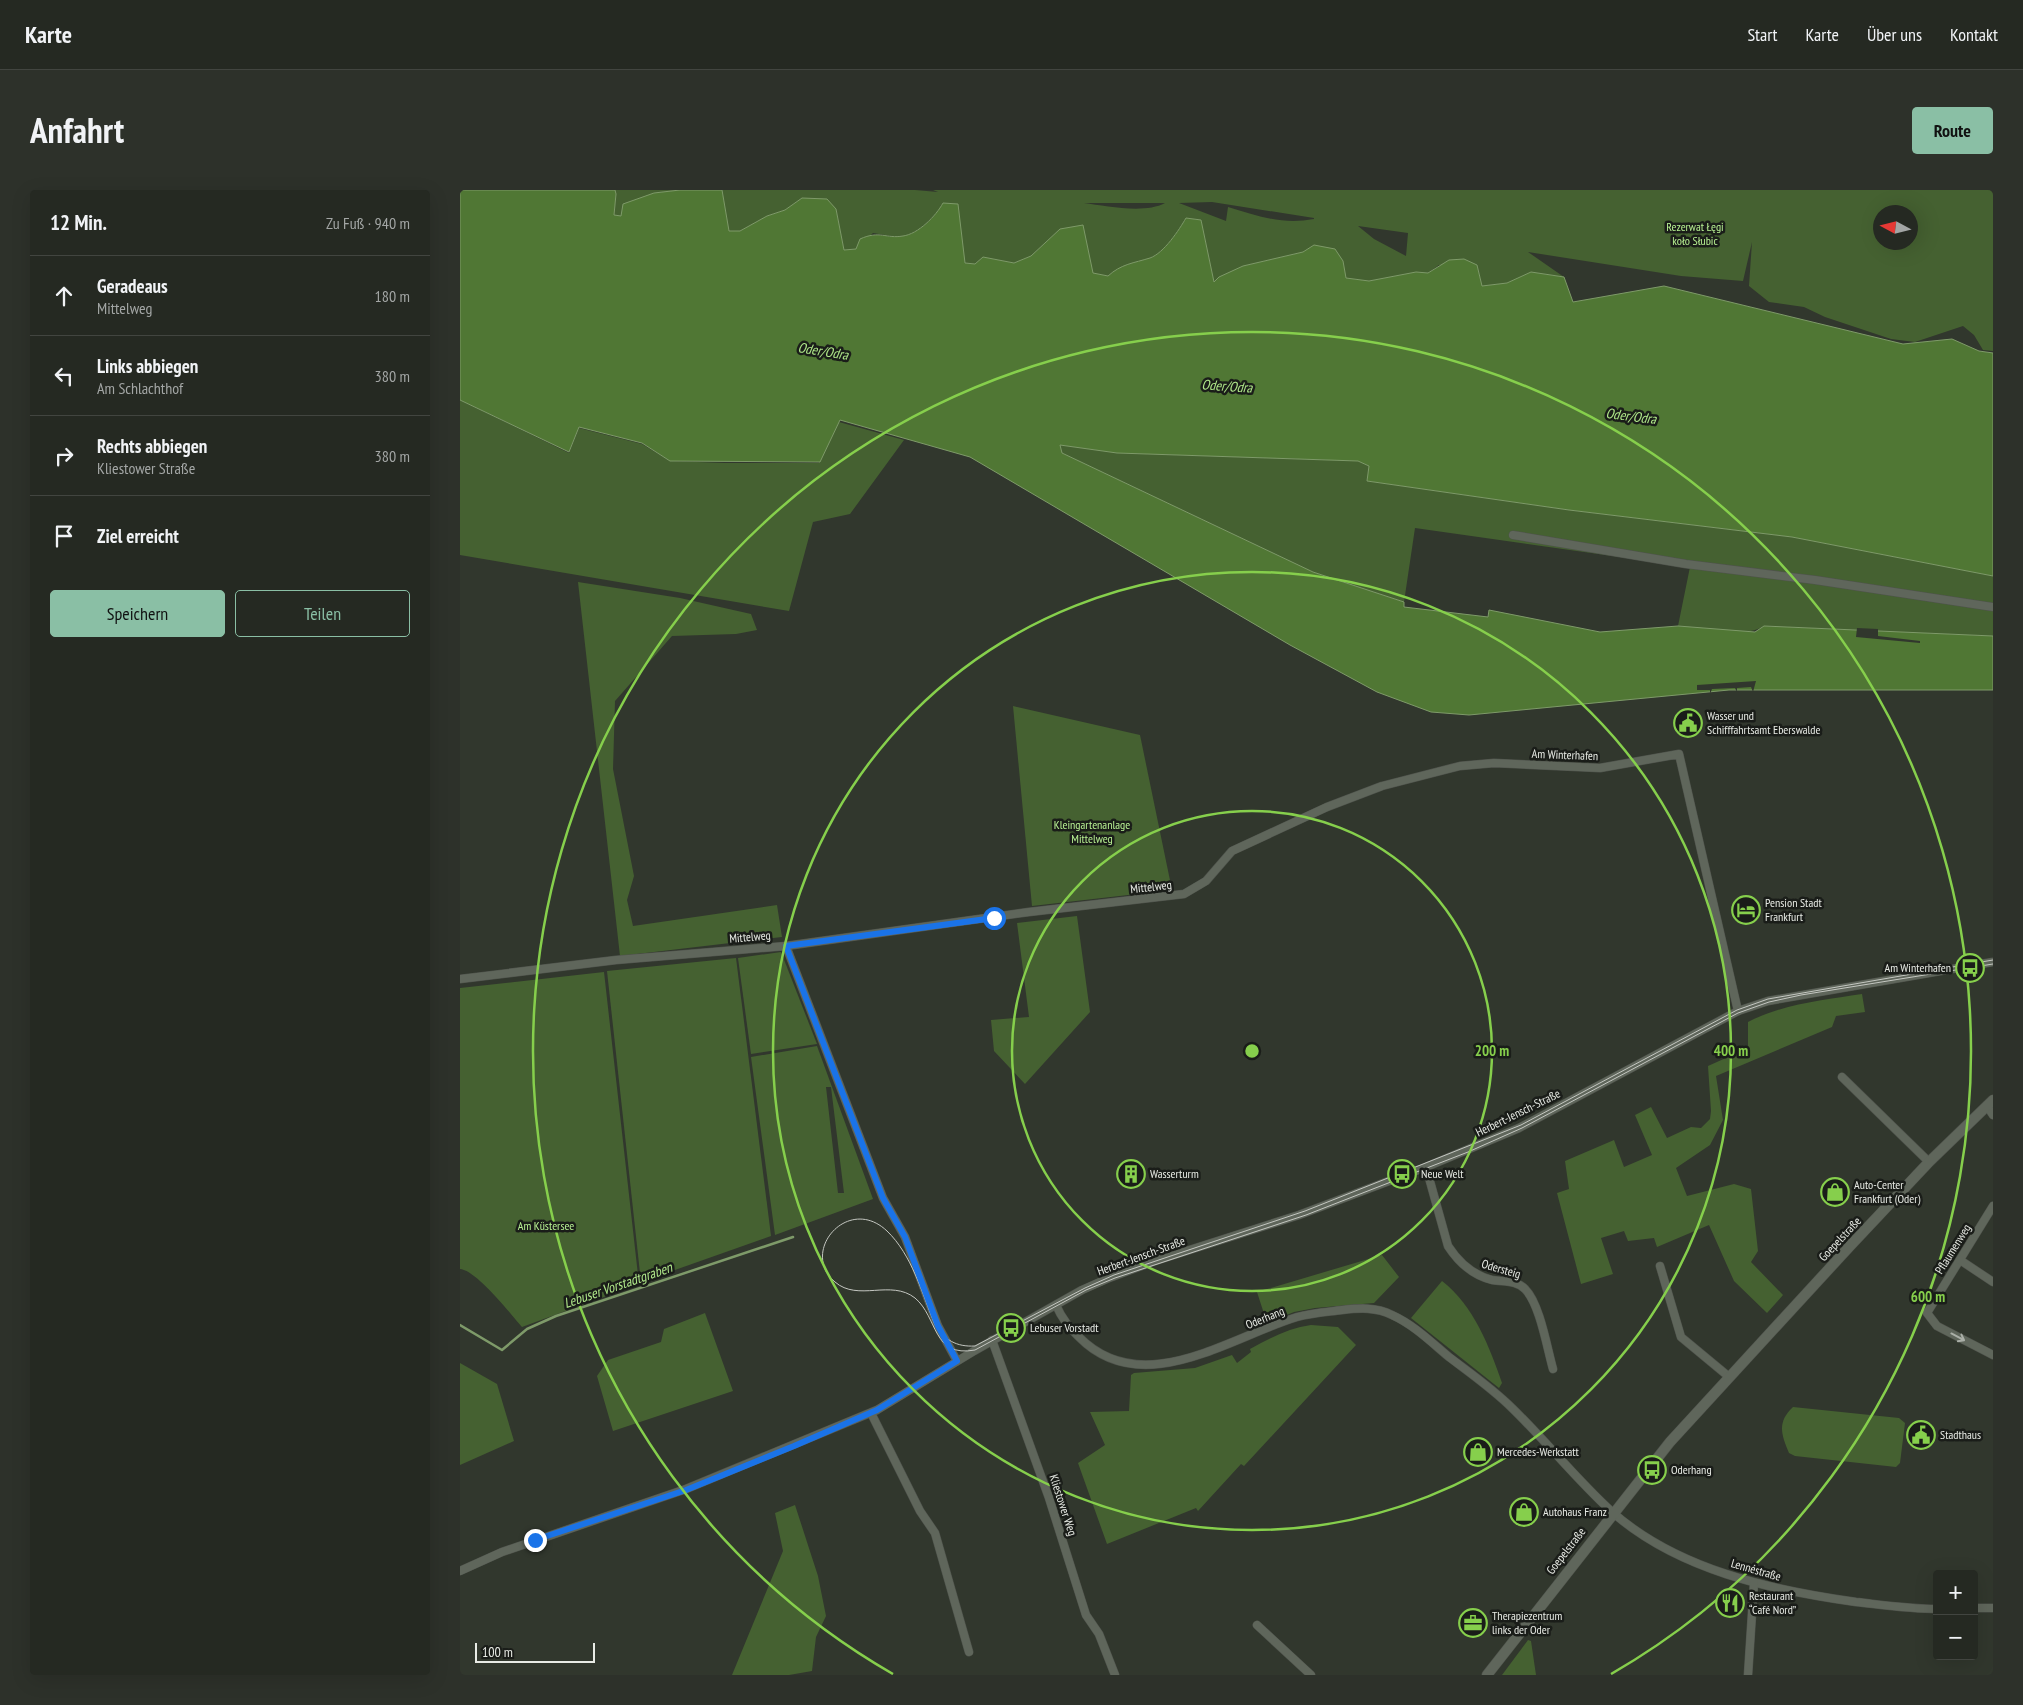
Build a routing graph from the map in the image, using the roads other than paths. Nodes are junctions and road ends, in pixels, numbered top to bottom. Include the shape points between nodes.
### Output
1 (1513, 535) dead end
2 (1993, 606) edge
3 (1232, 851) joint
4 (786, 946) junction
5 (1993, 962) edge
6 (460, 979) edge
7 (1738, 1011) junction
8 (1842, 1077) dead end
9 (1991, 1107) edge
10 (1929, 1162) junction
11 (1426, 1167) junction
12 (1993, 1206) edge
13 (1960, 1260) junction
14 (1660, 1266) dead end
15 (1993, 1282) edge
16 (1056, 1305) junction
17 (992, 1340) junction
18 (1993, 1355) edge
19 (957, 1361) junction
20 (1553, 1369) dead end
21 (1728, 1376) junction
22 (871, 1413) junction
23 (1612, 1512) junction
24 (460, 1571) edge
25 (1754, 1583) junction
26 (1978, 1608) edge
27 (1993, 1608) edge
28 (1933, 1609) edge
29 (1257, 1625) dead end
30 (969, 1652) dead end
31 (1115, 1675) edge
32 (1311, 1675) edge
33 (1487, 1675) edge
34 (1748, 1675) edge

1 - 2 street via 1686,564
3 - 4 street, Mittelweg via 1206,881 1184,894
3 - 7 street, Am Winterhafen via 1326,807 1382,786 1460,766 1494,763 1600,768 1679,754
4 - 6 street, Mittelweg via 616,960
4 - 19 street via 883,1198 905,1237 938,1326
5 - 7 street, Herbert-Jensch-Straße via 1768,1001
7 - 11 street, Herbert-Jensch-Straße via 1519,1128
8 - 10 street
9 - 10 street, Goepelstraße
10 - 21 street, Goepelstraße
11 - 16 street, Herbert-Jensch-Straße via 1284,1221 1143,1265 1091,1286
11 - 20 street, Odersteig via 1448,1246 1455,1257 1476,1274 1512,1282 1527,1291 1534,1304
12 - 13 street, Pflaumenweg
13 - 15 street
13 -> 18 street, Pflaumenweg via 1927,1313 1937,1326
14 - 21 street via 1681,1337
16 - 17 street, Herbert-Jensch-Straße
16 - 23 street, Oderhang via 1063,1321 1086,1345 1105,1358 1126,1364 1174,1361 1209,1353 1297,1318 1350,1309 1374,1308 1390,1313 1409,1324 1510,1406
17 - 19 street, Herbert-Jensch-Straße
17 - 31 street, Kliestower Weg via 1049,1498 1086,1615 1099,1634
19 - 22 street, Herbert-Jensch-Straße
21 - 23 street, Goepelstraße
22 - 24 street, Herbert-Jensch-Straße via 686,1490 502,1552
22 - 30 street via 920,1511 935,1533
23 - 25 street, Lennéstraße via 1683,1556
23 - 33 street, Goepelstraße
25 - 28 street, Lennéstraße via 1816,1596
25 - 34 street
26 - 27 street
29 - 32 street

